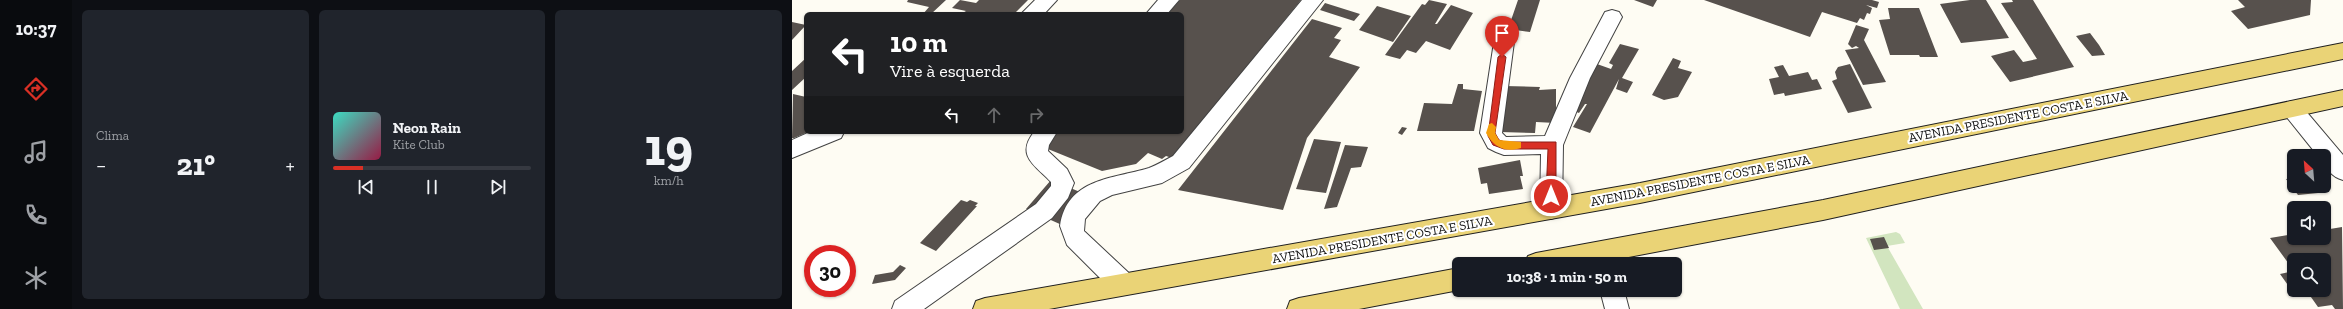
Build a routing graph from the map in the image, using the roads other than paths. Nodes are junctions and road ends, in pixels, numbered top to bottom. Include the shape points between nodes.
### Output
1 (1047, 0) edge
2 (1169, 0) edge
3 (1313, 0) edge
4 (1033, 12) edge
5 (1158, 12) edge
6 (1612, 17) dead end
7 (1504, 42) dead end
8 (2343, 51) edge
9 (2343, 98) edge
10 (2292, 109) junction
11 (828, 134) edge
12 (1044, 134) edge
13 (1552, 145) junction
14 (792, 149) edge
15 (2343, 171) edge
16 (1551, 209) junction
17 (1608, 257) edge
18 (1452, 280) edge
19 (1123, 284) junction
20 (1614, 297) edge
21 (904, 309) edge
22 (985, 309) edge
23 (1299, 309) edge
24 (1617, 309) edge

1 - 4 street
2 - 5 street
3 - 19 street via 1182,162 1152,176 1113,183 1092,193 1079,207 1072,222 1071,232
6 - 13 street via 1580,78
7 - 13 street via 1491,133 1496,142 1504,146
8 - 16 main road, AVENIDA PRESIDENTE COSTA E SILVA
9 - 10 main road
10 - 15 street
10 - 17 main road
11 - 14 street
12 - 21 street via 1038,140 1036,149 1038,156 1061,177 1063,183 1060,191 1044,211
13 - 16 street
16 - 19 main road, AVENIDA PRESIDENTE COSTA E SILVA
18 - 23 main road
19 - 22 main road, AVENIDA PRESIDENTE COSTA E SILVA
20 - 24 street

